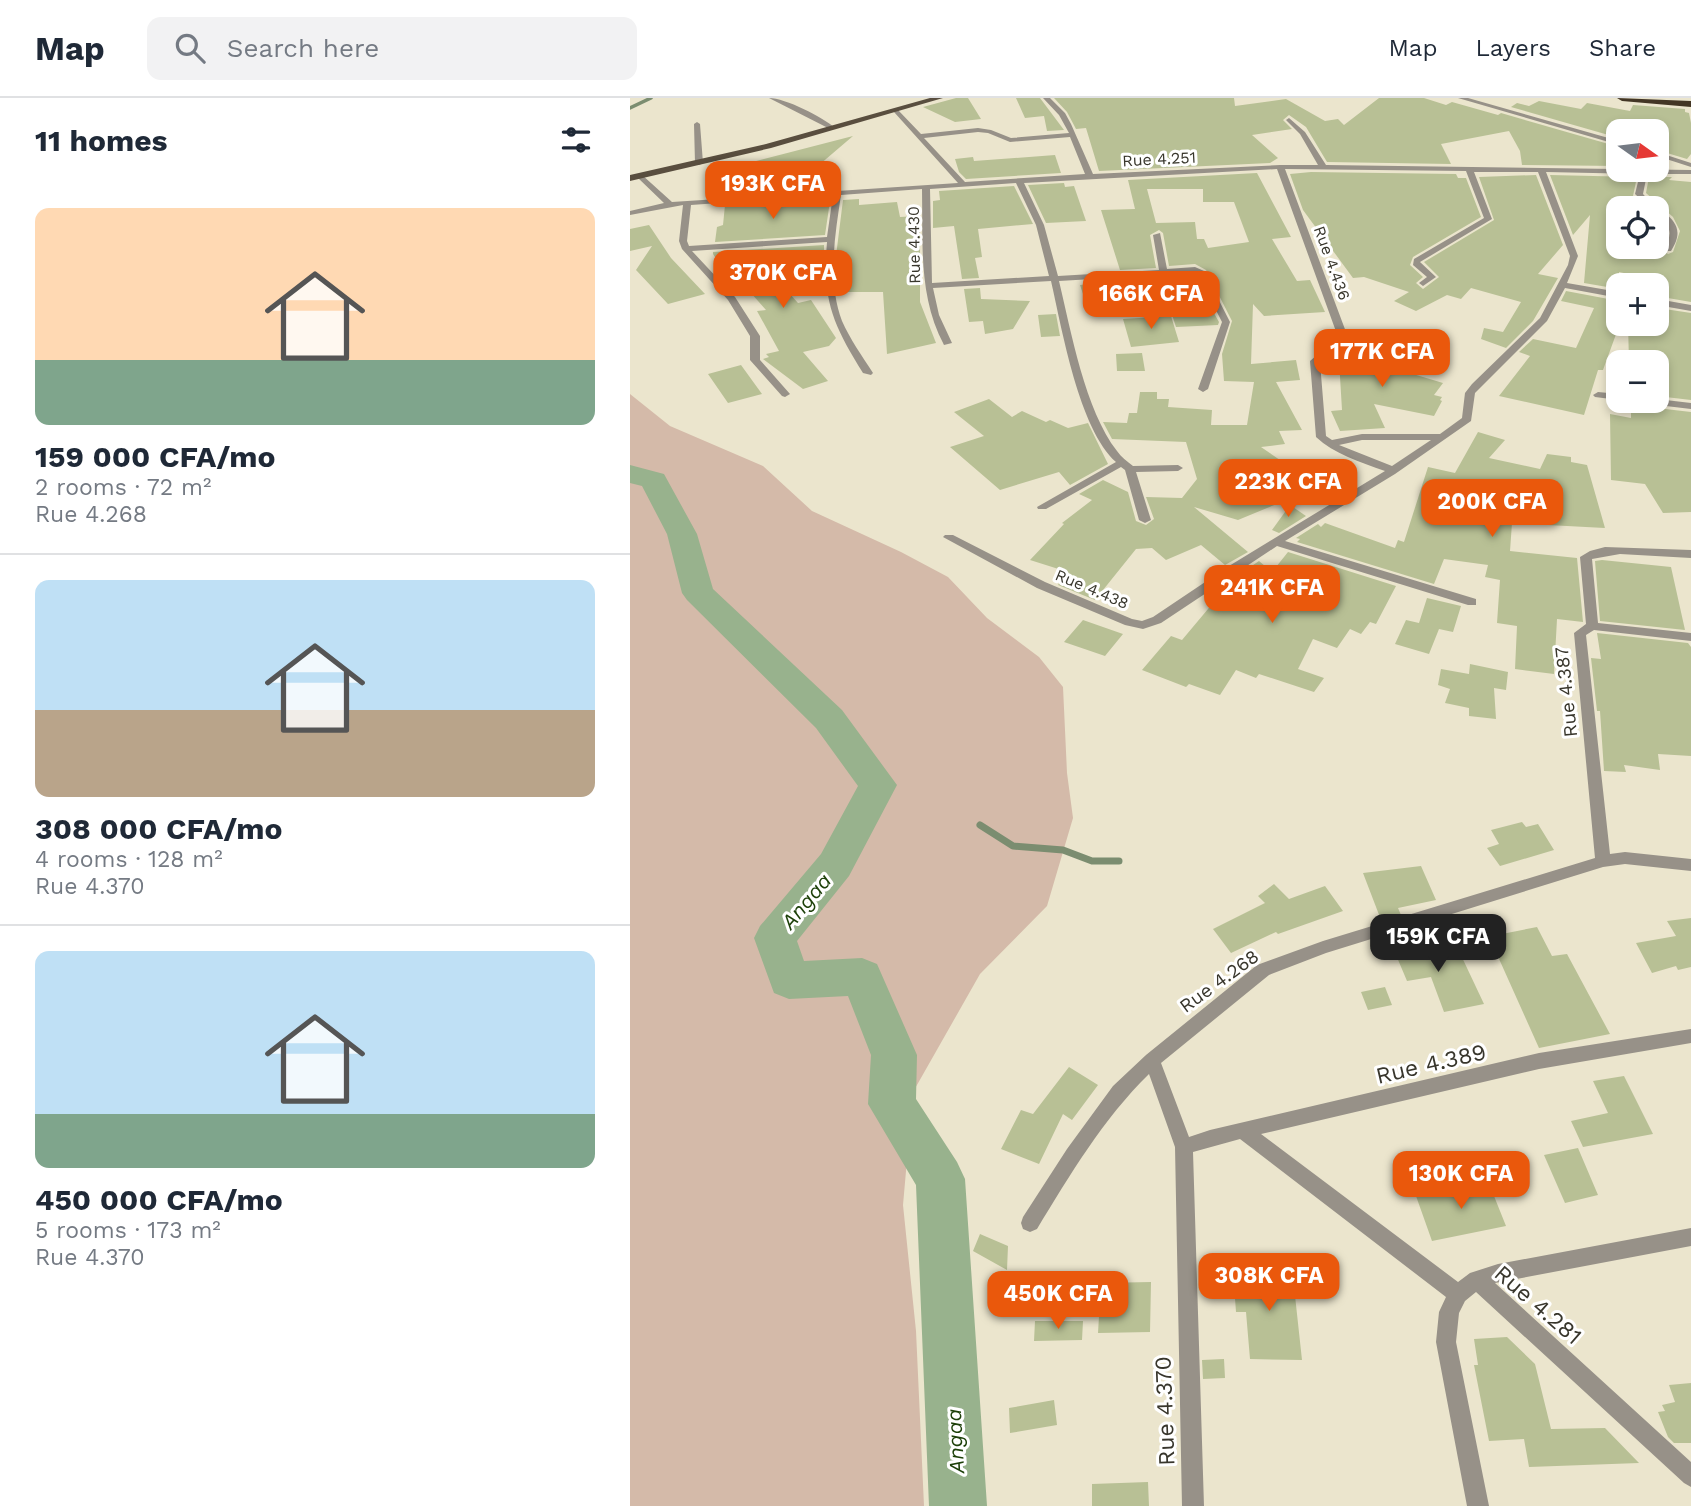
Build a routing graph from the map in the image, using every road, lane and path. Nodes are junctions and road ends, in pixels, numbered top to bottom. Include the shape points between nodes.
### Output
1 (772, 98) edge
2 (939, 98) edge
3 (1046, 98) edge
4 (1461, 98) edge
5 (1622, 98) edge
6 (1691, 104) edge
7 (896, 111) junction
8 (1289, 120) dead end
9 (697, 124) dead end
10 (832, 128) junction
11 (1071, 135) junction
12 (920, 136) junction
13 (1606, 139) edge
14 (1670, 158) edge
15 (699, 163) junction
16 (1691, 165) edge
17 (1280, 167) junction
18 (1323, 167) junction
19 (1469, 170) junction
20 (1541, 170) junction
21 (1606, 171) edge
22 (1670, 172) edge
23 (1691, 172) edge
24 (640, 176) junction
25 (1090, 176) junction
26 (630, 178) edge
27 (1019, 181) junction
28 (963, 184) junction
29 (926, 187) junction
30 (837, 193) junction
31 (670, 204) junction
32 (687, 204) junction
33 (630, 213) edge
34 (1669, 222) edge
35 (1157, 235) dead end
36 (831, 239) junction
37 (1669, 248) edge
38 (686, 249) junction
39 (1163, 270) junction
40 (1054, 280) junction
41 (1423, 283) dead end
42 (1564, 285) junction
43 (928, 286) junction
44 (1606, 293) edge
45 (1669, 304) edge
46 (1691, 308) edge
47 (947, 343) dead end
48 (1343, 352) junction
49 (1358, 368) dead end
50 (867, 373) dead end
51 (1203, 389) dead end
52 (785, 394) dead end
53 (1598, 395) dead end
54 (1606, 396) edge
55 (1669, 403) edge
56 (1691, 406) edge
57 (1442, 437) junction
58 (1328, 444) junction
59 (1119, 464) junction
60 (1178, 468) dead end
61 (1130, 470) junction
62 (1392, 470) junction
63 (1042, 508) dead end
64 (1145, 520) dead end
65 (950, 537) dead end
66 (1278, 543) junction
67 (1691, 554) edge
68 (1472, 602) dead end
69 (1592, 626) junction
70 (1691, 637) edge
71 (1603, 861) junction
72 (1691, 865) edge
73 (1691, 1036) edge
74 (1152, 1060) junction
75 (1243, 1131) junction
76 (1184, 1147) junction
77 (1030, 1223) dead end
78 (1691, 1237) edge
79 (1477, 1280) junction
80 (1458, 1294) junction
81 (1691, 1476) edge
82 (1193, 1506) edge
83 (1478, 1506) edge

1 - 10 street
2 - 7 main road
3 - 11 street via 1067,120
4 - 13 street
5 - 6 highway
7 - 10 main road
7 - 12 street
8 - 18 street via 1303,133
9 - 15 street
10 - 15 main road
11 - 12 street via 1010,140 978,130
11 - 25 street
12 - 28 street
14 - 16 street
15 - 24 main road
17 - 18 street, Rue 4.251
17 - 25 street, Rue 4.251
17 - 48 street, Rue 4.436 via 1347,348
18 - 19 street, Rue 4.251
19 - 20 street, Rue 4.251
19 - 41 street via 1488,219 1417,261 1432,277
20 - 21 street, Rue 4.251
20 - 42 street, Rue 4.438 via 1574,256
22 - 23 street, Rue 4.251
24 - 26 main road
24 - 31 street
25 - 27 street, Rue 4.251
27 - 28 street, Rue 4.251
27 - 40 street via 1040,224
28 - 29 street, Rue 4.251
29 - 30 street, Rue 4.251
29 - 43 street, Rue 4.430
30 - 32 street, Rue 4.251
30 - 36 street
31 - 32 street, Rue 4.251
31 - 33 street, Rue 4.251
32 - 38 street
34 - 37 street via 1675,230
35 - 39 street
36 - 38 street
36 - 50 street via 834,310
38 - 52 street via 732,299 754,336 755,360
39 - 40 street
39 - 51 street via 1201,273 1225,316
40 - 43 street
40 - 59 street via 1087,404
42 - 44 street
42 - 57 street, Rue 4.438 via 1544,319 1475,386 1467,418
43 - 47 street, Rue 4.430
45 - 46 street
48 - 49 street
48 - 58 street via 1315,361 1319,430
53 - 54 street
55 - 56 street
57 - 58 street via 1362,437
57 - 62 street, Rue 4.438
58 - 62 street
59 - 61 street
59 - 63 street
60 - 61 street
61 - 64 street
62 - 66 street, Rue 4.438
65 - 66 street, Rue 4.438 via 1041,585 1143,625
66 - 68 street
67 - 69 street via 1589,553
69 - 70 street, Rue 4.387
69 - 71 street, Rue 4.387 via 1580,633 1579,650
71 - 72 street, Rue 4.268 via 1625,858
71 - 74 street, Rue 4.268 via 1323,947 1263,970
73 - 75 street, Rue 4.389 via 1539,1061
74 - 76 street
74 - 77 street, Rue 4.268 via 1119,1092
75 - 76 street, Rue 4.389
75 - 80 street
76 - 82 street, Rue 4.370
78 - 79 street
79 - 80 street, Rue 4.281
79 - 81 street, Rue 4.281
80 - 83 street via 1449,1312 1446,1342

